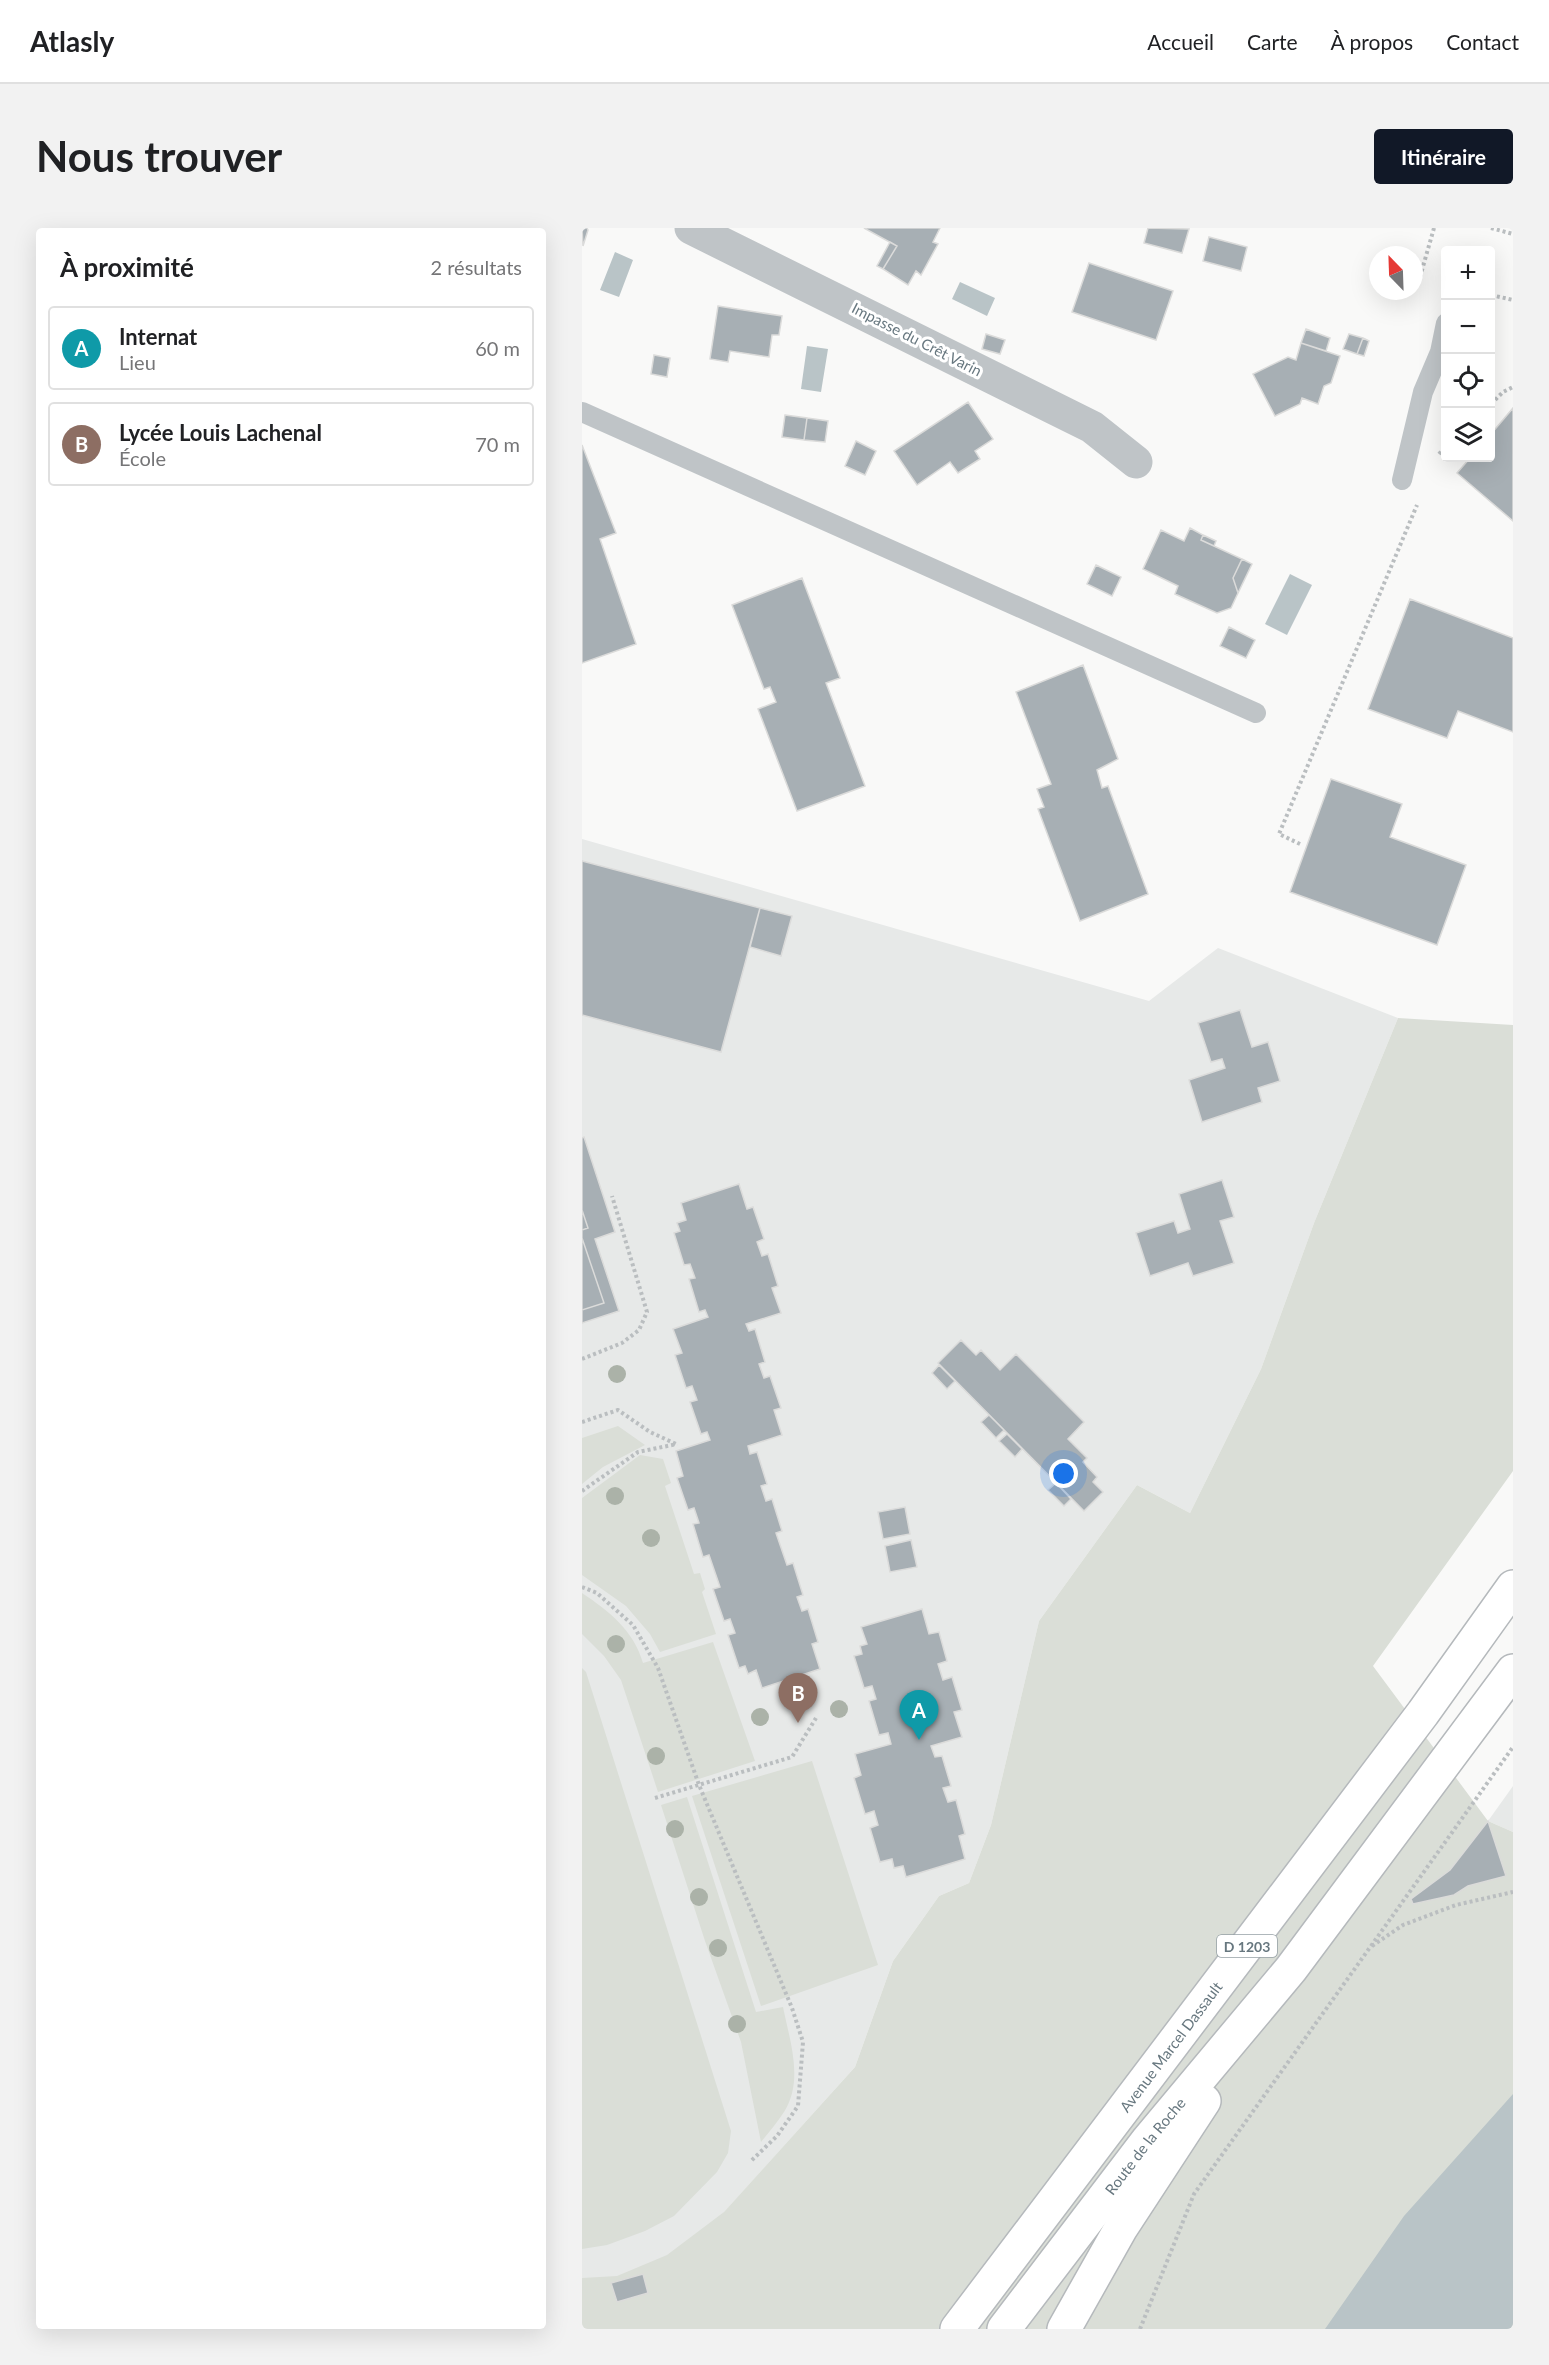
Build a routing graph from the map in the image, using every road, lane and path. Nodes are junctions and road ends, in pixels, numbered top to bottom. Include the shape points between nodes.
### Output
1 (691, 228) edge
2 (1434, 228) edge
3 (1491, 228) edge
4 (1513, 234) edge
5 (1423, 266) edge
6 (1495, 296) edge
7 (1513, 300) edge
8 (1441, 347) edge
9 (1513, 387) edge
10 (1495, 401) edge
11 (582, 412) edge
12 (1441, 450) edge
13 (1136, 462) dead end
14 (1435, 463) dead end
15 (1402, 480) dead end
16 (1421, 496) dead end
17 (1256, 713) dead end
18 (1300, 844) dead end
19 (612, 1197) dead end
20 (582, 1359) edge
21 (582, 1422) edge
22 (582, 1491) edge
23 (582, 1587) edge
24 (1513, 1587) edge
25 (1513, 1671) edge
26 (816, 1718) dead end
27 (1513, 1747) edge
28 (699, 1785) junction
29 (655, 1798) dead end
30 (1513, 1892) edge
31 (1369, 1948) junction
32 (1291, 1969) junction
33 (751, 2161) dead end
34 (955, 2329) edge
35 (1004, 2329) edge
36 (1064, 2329) edge
37 (1140, 2329) edge

1 - 13 street, Impasse du Crêt Varin via 1092,427
2 - 5 path
3 - 4 path
6 - 7 path
8 - 15 lane via 1423,392
9 - 10 path
11 - 17 lane
12 - 14 path
16 - 18 path via 1279,834
19 - 20 path via 647,1312 639,1330 622,1343
21 - 22 path via 618,1410 677,1444 638,1452
23 - 28 path via 597,1593 633,1625 658,1668
24 - 34 highway, Avenue Marcel Dassault / D 1203 via 1423,1713
25 - 32 highway, D 1203
26 - 28 path via 792,1757
27 - 31 path
28 - 29 path
28 - 33 path via 803,2042 798,2106 777,2136
30 - 31 path via 1456,1905 1403,1925
31 - 37 path via 1194,2194
32 - 35 highway, Route de la Roche / D 1203 via 1148,2140
32 - 36 highway, D 1203 via 1121,2228

